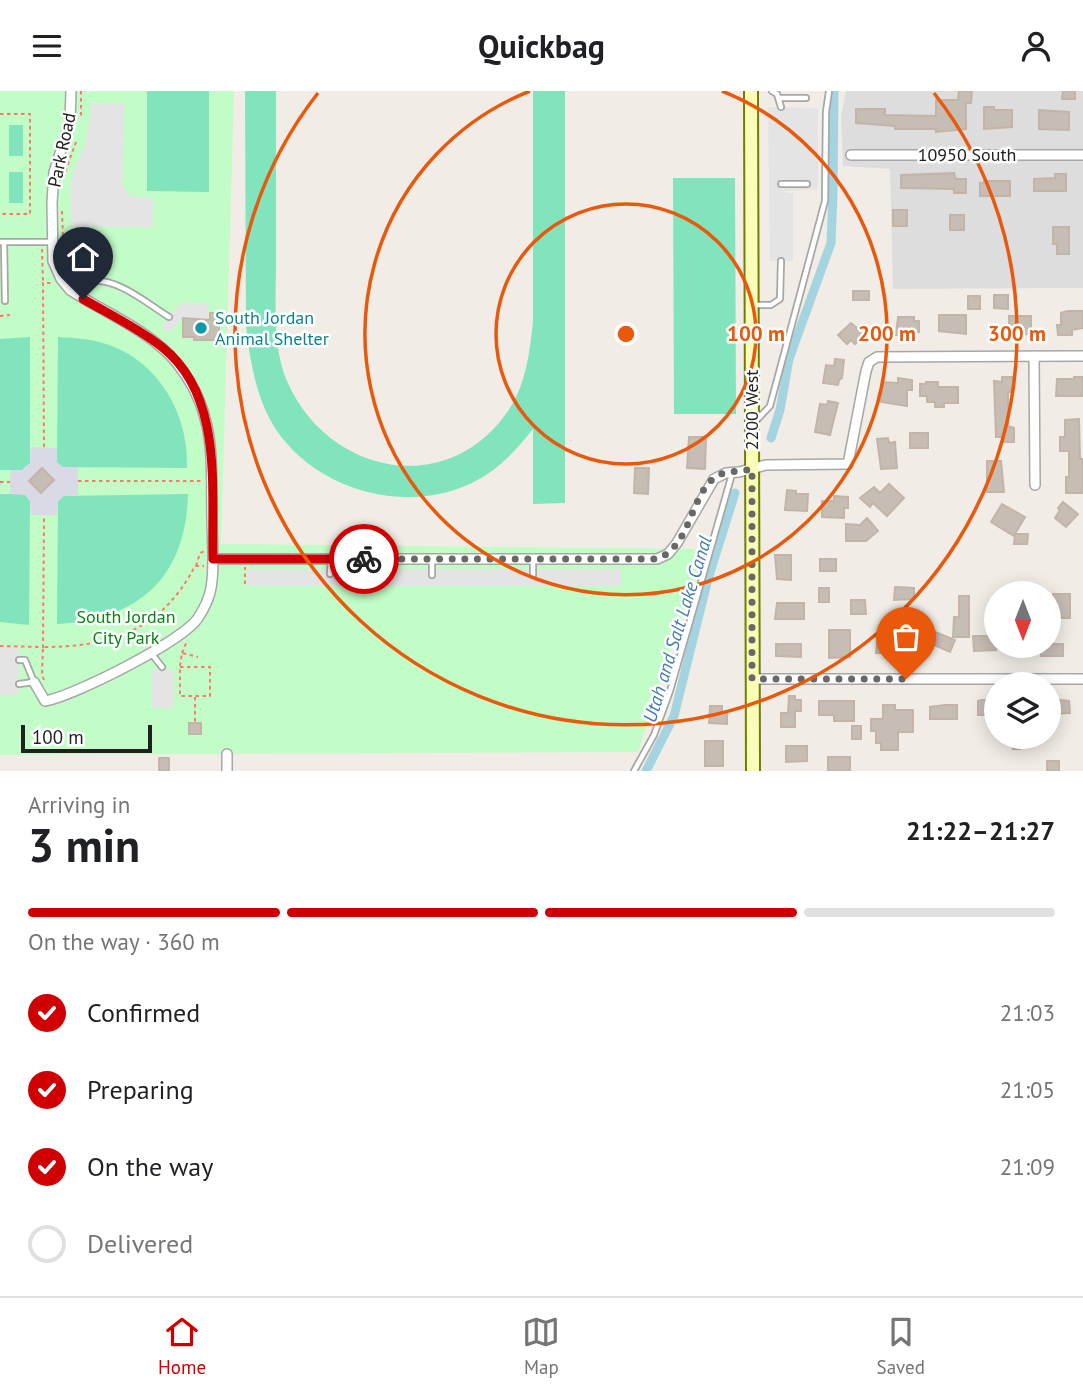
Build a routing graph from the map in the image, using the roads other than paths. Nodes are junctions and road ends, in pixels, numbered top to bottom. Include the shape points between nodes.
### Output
1 (71, 91) edge
2 (751, 91) edge
3 (772, 91) edge
4 (829, 91) edge
5 (779, 98) junction
6 (806, 98) dead end
7 (781, 107) dead end
8 (851, 155) dead end
9 (1083, 155) edge
10 (781, 184) dead end
11 (807, 184) dead end
12 (2, 242) edge
13 (51, 242) junction
14 (781, 261) dead end
15 (75, 293) junction
16 (5, 301) dead end
17 (752, 305) junction
18 (169, 317) dead end
19 (1034, 356) junction
20 (1083, 356) edge
21 (752, 425) junction
22 (752, 469) junction
23 (732, 473) junction
24 (1035, 485) dead end
25 (213, 559) junction
26 (331, 559) junction
27 (432, 559) junction
28 (533, 559) junction
29 (330, 574) dead end
30 (432, 575) dead end
31 (533, 575) dead end
32 (150, 652) junction
33 (19, 660) dead end
34 (162, 667) dead end
35 (752, 679) junction
36 (1083, 679) edge
37 (34, 682) junction
38 (19, 684) dead end
39 (227, 754) dead end
40 (227, 771) edge
41 (634, 771) edge
42 (753, 771) edge

1 - 13 street, Park Road via 70,122 52,185
2 - 17 street, 2200 West
3 - 5 lane
4 - 21 lane via 825,201 770,406
5 - 6 lane
5 - 7 lane
8 - 9 street, 10950 South
10 - 11 lane
12 - 13 lane
12 - 16 lane
13 - 15 street, Park Road via 56,270
14 - 17 lane via 780,299 771,305
15 - 18 lane via 88,281 103,280
15 - 25 street, Park Road via 163,347 194,387 211,447
17 - 21 street, 2200 West
19 - 20 street
19 - 22 street via 877,357 866,371 848,464
19 - 24 street
21 - 22 street, 2200 West
22 - 23 street
22 - 35 street, 2200 West
23 - 28 street via 714,478 677,543 657,559
23 - 41 lane via 670,691
25 - 26 street
25 - 32 street, Park Road via 211,588 203,611 183,632
26 - 27 street
26 - 29 lane
27 - 28 street
27 - 30 lane
28 - 31 lane
32 - 34 lane
32 - 37 street, Park Road via 55,699 45,701
33 - 37 lane via 28,664
35 - 36 street
35 - 42 street, 2200 West
37 - 38 lane
39 - 40 street

